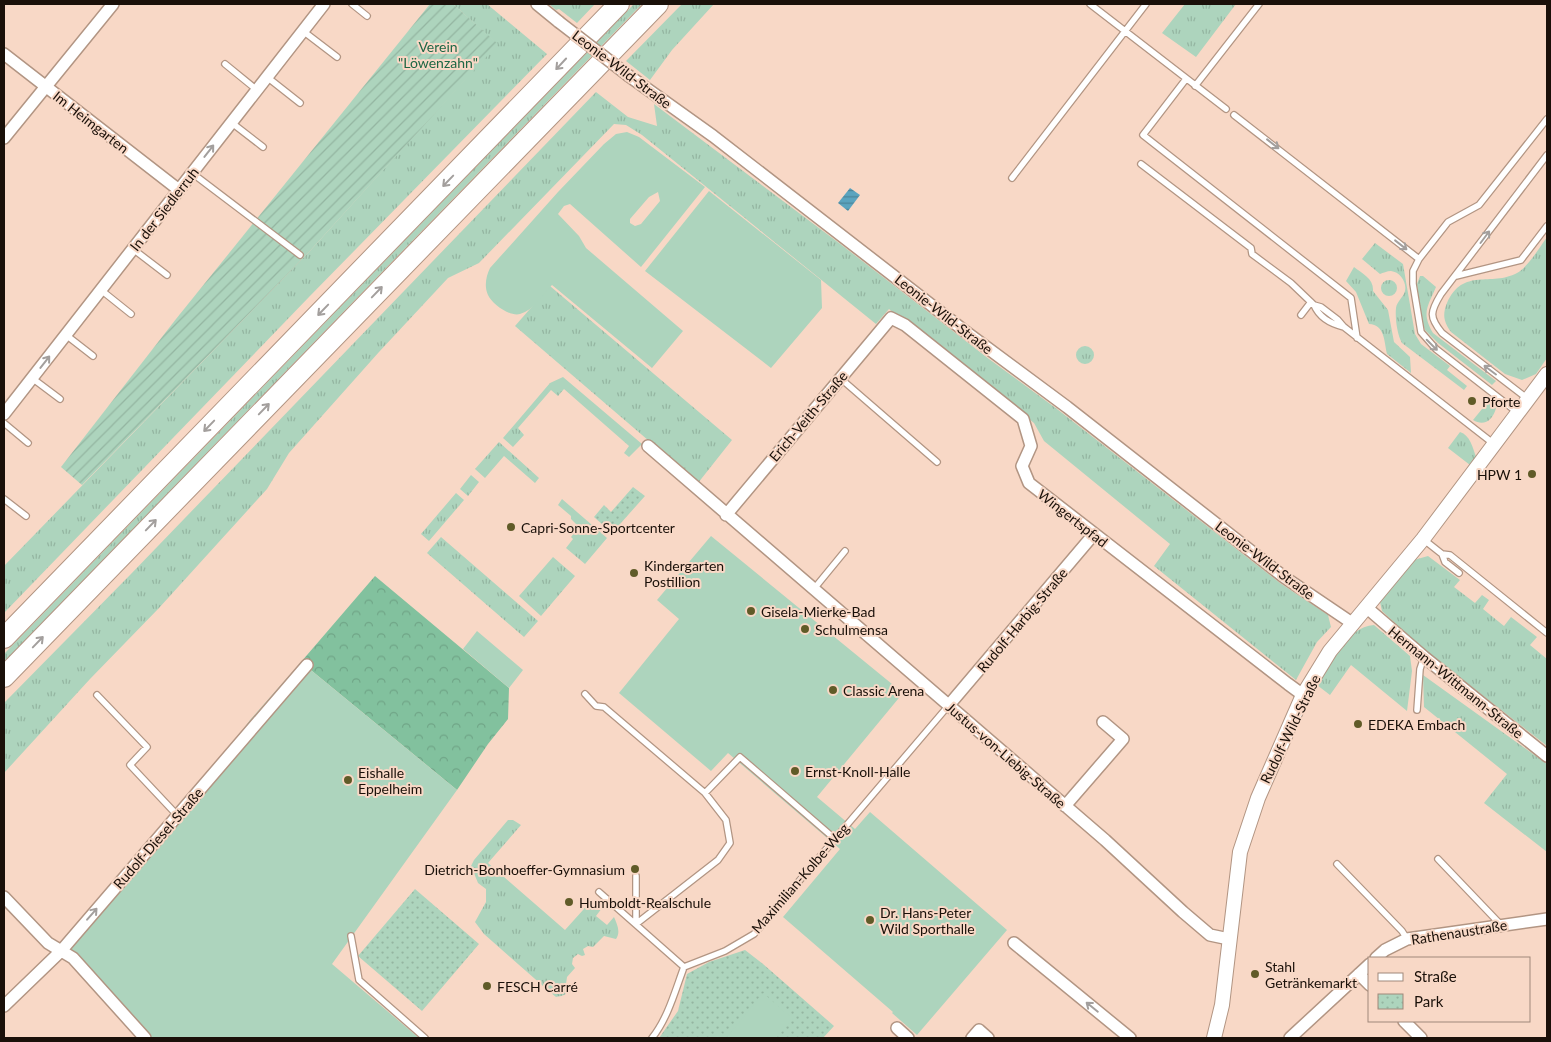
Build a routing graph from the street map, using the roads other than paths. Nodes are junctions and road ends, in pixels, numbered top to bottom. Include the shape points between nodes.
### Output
1 (113, 4) edge
2 (324, 4) edge
3 (352, 4) edge
4 (537, 4) edge
5 (619, 4) edge
6 (658, 4) edge
7 (1090, 4) edge
8 (1146, 4) edge
9 (1259, 4) edge
10 (367, 16) dead end
11 (303, 31) junction
12 (1125, 31) junction
13 (4, 54) edge
14 (337, 57) dead end
15 (225, 64) dead end
16 (267, 77) junction
17 (1186, 79) junction
18 (45, 86) junction
19 (1195, 86) junction
20 (257, 90) junction
21 (300, 103) dead end
22 (1226, 109) dead end
23 (1234, 115) dead end
24 (1547, 119) edge
25 (232, 123) junction
26 (4, 138) edge
27 (263, 147) dead end
28 (1547, 155) edge
29 (1141, 164) dead end
30 (192, 173) junction
31 (1012, 178) dead end
32 (179, 190) junction
33 (1547, 226) edge
34 (133, 249) junction
35 (300, 255) dead end
36 (1419, 259) junction
37 (167, 275) dead end
38 (1456, 276) junction
39 (101, 290) junction
40 (1313, 304) junction
41 (131, 314) dead end
42 (1301, 315) dead end
43 (891, 318) joint
44 (66, 335) junction
45 (1357, 338) junction
46 (93, 356) dead end
47 (1547, 374) edge
48 (32, 378) junction
49 (840, 378) junction
50 (60, 399) dead end
51 (1529, 400) junction
52 (1518, 413) junction
53 (4, 414) edge
54 (4, 424) edge
55 (28, 443) dead end
56 (1495, 445) junction
57 (648, 446) dead end
58 (937, 462) dead end
59 (4, 499) edge
60 (726, 515) junction
61 (26, 516) dead end
62 (1094, 534) junction
63 (1423, 539) junction
64 (845, 551) dead end
65 (1442, 554) junction
66 (1459, 573) dead end
67 (813, 590) junction
68 (1366, 607) junction
69 (1352, 623) junction
70 (1547, 633) edge
71 (4, 638) edge
72 (1424, 657) junction
73 (307, 665) dead end
74 (4, 677) edge
75 (585, 694) dead end
76 (97, 695) dead end
77 (1304, 695) junction
78 (949, 705) junction
79 (1417, 710) dead end
80 (1103, 722) dead end
81 (1547, 756) edge
82 (705, 793) junction
83 (1065, 806) junction
84 (177, 815) junction
85 (835, 839) junction
86 (1438, 859) dead end
87 (1337, 864) dead end
88 (636, 876) dead end
89 (598, 892) dead end
90 (4, 898) edge
91 (1547, 919) edge
92 (636, 924) junction
93 (1502, 926) junction
94 (351, 936) dead end
95 (1407, 939) junction
96 (1230, 940) junction
97 (1014, 943) dead end
98 (61, 951) junction
99 (1377, 957) edge
100 (1368, 966) edge
101 (684, 967) junction
102 (1359, 974) junction
103 (1368, 983) edge
104 (4, 1006) edge
105 (1405, 1022) edge
106 (897, 1028) dead end
107 (145, 1038) edge
108 (425, 1038) edge
109 (652, 1038) edge
110 (908, 1038) edge
111 (972, 1038) edge
112 (988, 1038) edge
113 (1130, 1038) edge
114 (1214, 1038) edge
115 (1290, 1038) edge
116 (1420, 1038) edge

1 - 18 street
2 - 11 street, In der Siedlerruh
3 - 10 lane
4 - 69 street, Leonie-Wild-Straße, bridge via 1067,407 1284,577
5 -> 71 highway
74 -> 6 highway
7 - 12 lane
8 - 12 lane
9 - 19 lane
11 - 14 lane
11 - 16 street, In der Siedlerruh
12 - 17 lane
12 - 31 lane
13 - 18 street, Im Heimgarten
15 - 20 lane
16 - 20 street, In der Siedlerruh
16 - 21 lane
17 - 19 lane
17 - 45 lane via 1143,135 1351,298
18 - 26 street
18 - 32 street, Im Heimgarten
19 - 22 lane
20 - 25 street, In der Siedlerruh
23 -> 36 lane
24 - 36 lane via 1479,205 1448,222
25 - 27 lane
30 -> 25 street, In der Siedlerruh
38 -> 28 lane
29 - 40 lane via 1251,248 1252,254
30 - 32 street, In der Siedlerruh
30 - 35 lane
32 - 34 street, In der Siedlerruh
33 - 38 lane via 1521,260
34 - 37 lane
34 - 39 street, In der Siedlerruh
36 -> 52 lane via 1413,271 1413,284 1421,332 1436,350
51 -> 38 lane via 1442,333 1435,324 1432,308
39 - 41 lane
39 - 44 street, In der Siedlerruh
40 - 42 lane
40 - 45 lane via 1331,323 1344,327
43 - 49 street, Erich-Veith-Straße
43 - 62 street, Wingertspfad via 905,325 1023,418 1031,446 1022,466 1029,483
44 - 46 lane
48 -> 44 street, In der Siedlerruh
45 - 56 lane
47 - 51 street, Rudolf-Wild-Straße
48 - 50 lane
48 - 53 street, In der Siedlerruh
49 - 58 lane
49 - 60 street, Erich-Veith-Straße
51 - 52 street, Rudolf-Wild-Straße
52 - 56 street, Rudolf-Wild-Straße
54 - 55 lane
56 - 63 street, Rudolf-Wild-Straße
57 - 60 street, Justus-von-Liebig-Straße
59 - 61 lane
60 - 67 street, Justus-von-Liebig-Straße
62 - 77 street, Wingertspfad
62 - 78 street, Rudolf-Harbig-Straße
63 - 65 lane
63 - 68 street, Rudolf-Wild-Straße
64 - 67 lane
65 - 66 lane via 1445,562
65 - 70 lane via 1450,555
67 - 78 street, Justus-von-Liebig-Straße
68 - 69 street, Rudolf-Wild-Straße
68 - 72 street, Hermann-Wittmann-Straße
69 - 77 street, Rudolf-Wild-Straße via 1330,651
72 - 79 lane
72 - 81 street, Hermann-Wittmann-Straße
73 - 84 street, Rudolf-Diesel-Straße
75 - 82 lane
76 - 84 lane via 147,747 130,765
77 - 96 street, Rudolf-Wild-Straße via 1261,790 1240,852
78 - 83 street, Justus-von-Liebig-Straße
78 - 85 lane, Maximilian-Kolbe-Weg
80 - 83 street via 1123,739
82 - 85 lane via 740,757
82 - 92 lane via 726,820 730,843 718,860
83 - 96 street, Justus-von-Liebig-Straße via 1210,935
98 -> 84 street, Rudolf-Diesel-Straße
85 - 101 lane, Maximilian-Kolbe-Weg via 754,934 724,951
86 - 93 lane
87 - 95 lane
88 - 92 lane
89 - 92 lane
90 - 98 street via 48,943
91 - 93 street, Rathenaustraße
92 - 101 lane
93 - 95 street, Rathenaustraße
94 - 108 lane via 359,980
95 - 99 street, Rathenaustraße
96 - 114 street, Rudolf-Wild-Straße via 1222,1005
113 -> 97 street
98 - 104 street, Rudolf-Diesel-Straße
98 - 107 street via 73,958
100 - 102 street
101 - 109 lane via 668,1011
102 - 103 street
102 - 115 street
105 - 116 street
106 - 110 street
111 - 112 street via 979,1030

